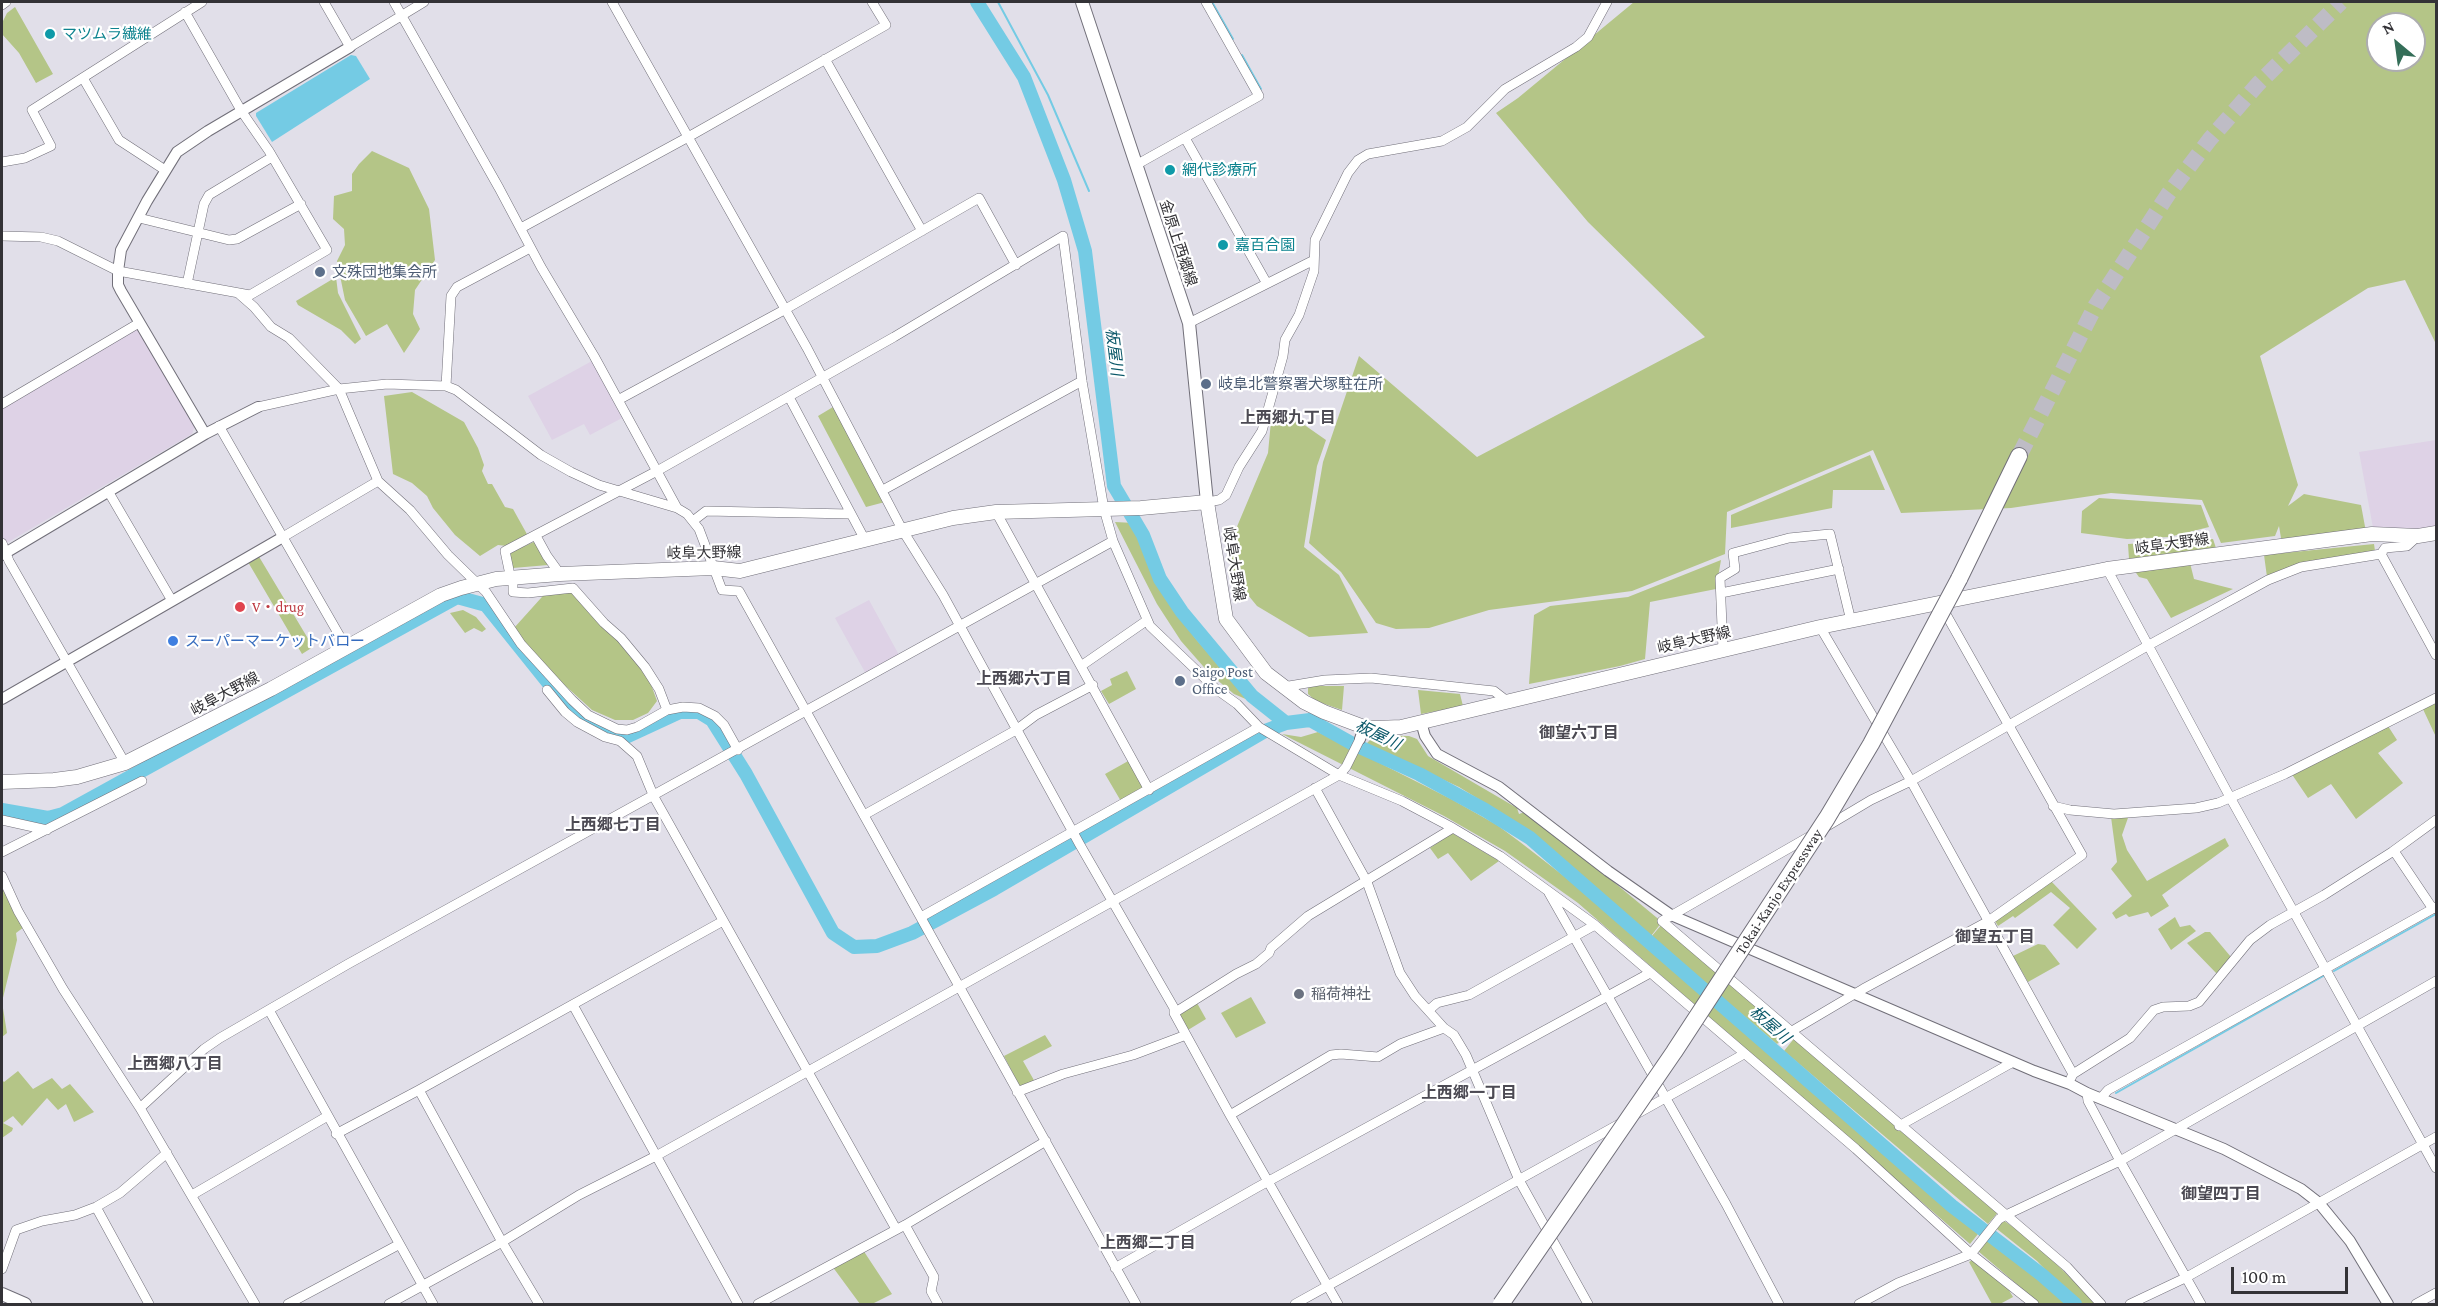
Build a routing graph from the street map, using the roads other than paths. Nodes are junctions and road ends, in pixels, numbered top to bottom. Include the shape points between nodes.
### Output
1 (6, 2) edge
2 (202, 2) edge
3 (324, 2) edge
4 (394, 2) edge
5 (424, 2) edge
6 (612, 2) edge
7 (872, 2) edge
8 (1082, 2) edge
9 (1206, 2) edge
10 (1607, 2) edge
11 (2, 5) edge
12 (185, 12) junction
13 (401, 15) junction
14 (350, 47) junction
15 (825, 59) junction
16 (83, 78) junction
17 (242, 112) junction
18 (690, 136) junction
19 (1185, 138) junction
20 (272, 157) junction
21 (2, 162) edge
22 (1136, 165) junction
23 (165, 171) junction
24 (301, 204) junction
25 (139, 218) junction
26 (521, 228) junction
27 (922, 231) junction
28 (197, 233) junction
29 (6, 236) edge
30 (2, 244) edge
31 (530, 248) junction
32 (1314, 260) junction
33 (1016, 265) junction
34 (118, 271) junction
35 (1266, 282) junction
36 (188, 284) junction
37 (238, 293) junction
38 (784, 310) junction
39 (139, 323) junction
40 (1189, 323) junction
41 (821, 377) junction
42 (1082, 381) junction
43 (446, 386) junction
44 (339, 389) junction
45 (789, 397) junction
46 (618, 400) junction
47 (2, 404) edge
48 (258, 407) joint
49 (219, 426) junction
50 (205, 434) junction
51 (2019, 456) tunnel mouth
52 (657, 471) junction
53 (378, 481) junction
54 (883, 490) junction
55 (108, 491) junction
56 (620, 492) junction
57 (1207, 502) junction
58 (677, 508) junction
59 (1106, 509) junction
60 (996, 512) junction
61 (850, 514) junction
62 (693, 521) junction
63 (903, 531) junction
64 (2436, 533) edge
65 (536, 536) junction
66 (2418, 536) junction
67 (283, 537) junction
68 (865, 540) junction
69 (1113, 542) junction
70 (3, 550) edge
71 (2381, 554) junction
72 (713, 568) junction
73 (1839, 569) junction
74 (509, 570) dead end
75 (2107, 570) junction
76 (560, 574) junction
77 (478, 583) junction
78 (1035, 584) junction
79 (513, 585) dead end
80 (1721, 593) junction
81 (171, 599) junction
82 (1939, 602) junction
83 (1146, 621) junction
84 (1851, 621) junction
85 (958, 626) junction
86 (1820, 627) junction
87 (2149, 645) junction
88 (346, 647) junction
89 (1723, 650) junction
90 (2436, 654) edge
91 (68, 661) junction
92 (1081, 666) junction
93 (1093, 685) junction
94 (1283, 687) junction
95 (547, 690) dead end
96 (2436, 698) edge
97 (2, 699) edge
98 (1507, 700) junction
99 (667, 710) junction
100 (806, 711) junction
101 (1421, 722) junction
102 (2007, 726) junction
103 (1259, 728) junction
104 (1016, 730) junction
105 (1362, 733) junction
106 (738, 750) junction
107 (125, 763) junction
108 (1343, 771) junction
109 (142, 781) dead end
110 (1911, 781) junction
111 (2, 782) edge
112 (1315, 788) junction
113 (1149, 790) junction
114 (654, 797) junction
115 (2231, 799) junction
116 (2053, 806) junction
117 (864, 815) junction
118 (2, 820) edge
119 (2436, 820) edge
120 (1453, 828) junction
121 (47, 830) junction
122 (1074, 833) junction
123 (2394, 851) junction
124 (2, 852) edge
125 (2, 876) edge
126 (1367, 882) junction
127 (1546, 889) junction
128 (1112, 900) junction
129 (2435, 908) edge
130 (2295, 912) junction
131 (1671, 915) junction
132 (922, 919) junction
133 (723, 921) junction
134 (1987, 922) junction
135 (1595, 925) junction
136 (1573, 936) junction
137 (2326, 968) junction
138 (1650, 973) junction
139 (2436, 981) edge
140 (957, 986) junction
141 (1855, 994) junction
142 (1607, 997) junction
143 (573, 1005) junction
144 (269, 1010) junction
145 (1429, 1010) junction
146 (1174, 1013) junction
147 (2357, 1025) junction
148 (1444, 1028) junction
149 (1792, 1031) junction
150 (1186, 1035) junction
151 (1744, 1054) junction
152 (2013, 1062) junction
153 (806, 1071) junction
154 (1471, 1071) junction
155 (2071, 1079) junction
156 (419, 1090) junction
157 (1017, 1092) junction
158 (2087, 1093) junction
159 (1666, 1098) junction
160 (2101, 1098) junction
161 (140, 1108) junction
162 (1230, 1115) junction
163 (326, 1117) junction
164 (1899, 1126) junction
165 (2175, 1128) junction
166 (336, 1134) junction
167 (2436, 1137) edge
168 (1046, 1141) junction
169 (2424, 1144) junction
170 (167, 1153) junction
171 (656, 1156) junction
172 (2120, 1161) junction
173 (2436, 1168) edge
174 (1519, 1180) junction
175 (1269, 1182) junction
176 (192, 1195) junction
177 (2319, 1203) junction
178 (96, 1207) junction
179 (2003, 1217) junction
180 (900, 1227) junction
181 (502, 1242) junction
182 (398, 1245) junction
183 (1973, 1251) junction
184 (1115, 1268) junction
185 (2, 1269) edge
186 (2185, 1278) junction
187 (422, 1286) junction
188 (1328, 1286) junction
189 (2014, 1288) junction
190 (2436, 1293) edge
191 (2, 1294) edge
192 (1584, 1303) edge
193 (25, 1305) edge
194 (148, 1305) edge
195 (255, 1305) edge
196 (288, 1305) edge
197 (389, 1305) edge
198 (433, 1305) edge
199 (539, 1305) edge
200 (738, 1305) edge
201 (759, 1305) edge
202 (938, 1305) edge
203 (1136, 1305) edge
204 (1295, 1305) edge
205 (1338, 1305) edge
206 (1501, 1305) edge
207 (1779, 1305) edge
208 (1859, 1305) edge
209 (2023, 1305) edge
210 (2034, 1305) edge
211 (2101, 1305) edge
212 (2130, 1305) edge
213 (2201, 1305) edge
214 (2388, 1305) edge
215 (2416, 1305) edge

1 - 11 street
2 - 12 street
3 - 14 street
4 - 13 street
5 - 13 street
6 - 18 street
7 - 15 street via 886,25
8 - 22 main road, 金原上西郷線
9 - 19 street via 1259,96
10 - 32 street via 1588,37 1505,89 1467,127 1442,141 1368,154 1358,160 1315,240
12 - 16 street
12 - 17 street
13 - 14 street
13 - 26 street
14 - 17 street
15 - 18 street
15 - 27 street
16 - 21 street via 32,110 51,146 24,158
16 - 23 street via 119,140
17 - 20 street
17 - 23 street via 182,148
18 - 26 street
18 - 38 street
19 - 22 street
19 - 35 street
20 - 24 street
20 - 28 street via 209,195
22 - 40 main road, 金原上西郷線
23 - 25 street
24 - 28 street via 237,239
24 - 37 street via 327,250 250,295
25 - 28 street
25 - 34 street via 121,250
26 - 31 street
27 - 33 street via 979,198
27 - 38 street
28 - 36 street
29 - 30 street
29 - 34 street via 57,241
31 - 43 street via 457,287 451,296
31 - 46 street
32 - 35 street
32 - 57 street via 1305,299 1285,340 1262,431 1226,495
33 - 41 street
33 - 42 street via 1063,236
34 - 36 street
34 - 39 street via 118,285
35 - 40 street
36 - 37 street
37 - 44 street
38 - 41 street
38 - 46 street
39 - 47 street
39 - 50 street
40 - 57 main road, 金原上西郷線
41 - 45 street
41 - 54 street
42 - 54 street
42 - 59 street
43 - 44 street via 387,384
43 - 56 street via 542,455
44 - 48 street
44 - 53 street
45 - 52 street
45 - 61 street
46 - 52 street
48 - 49 street
49 - 50 street
49 - 67 street
50 - 55 street
51 - 206 highway, Tokai-Kanjo Expressway, bridge via 1959,579 1827,818 1687,1033
52 - 56 street
52 - 58 street
53 - 67 street
53 - 77 street
54 - 63 street
55 - 70 street
55 - 81 street
56 - 58 street
56 - 65 street
57 - 59 main road, 岐阜大野線
57 - 94 main road, 岐阜大野線 via 1226,619 1266,673
58 - 62 street
59 - 60 main road, 岐阜大野線
59 - 69 street
60 - 63 main road, 岐阜大野線
60 - 78 street
61 - 62 street via 706,511
61 - 68 street
62 - 72 street
63 - 68 main road, 岐阜大野線
63 - 85 street
64 - 66 main road, 岐阜大野線
65 - 74 street via 505,551
65 - 76 street
66 - 71 street via 2407,546 2385,548
66 - 75 main road, 岐阜大野線 via 2372,534
67 - 81 street
67 - 88 street
68 - 72 main road, 岐阜大野線 via 740,571
69 - 78 street
69 - 83 street
70 - 91 street
71 - 87 street via 2301,567 2240,594
71 - 90 street
72 - 76 main road, 岐阜大野線
72 - 100 street via 722,590 739,591
73 - 80 street
73 - 80 street via 1830,534 1789,538 1733,553 1735,569 1720,578
73 - 84 street
75 - 82 main road, 岐阜大野線
75 - 87 street
76 - 77 main road, 岐阜大野線
77 - 88 main road, 岐阜大野線 via 441,594
77 - 99 street via 521,644 588,715 604,725 627,730
78 - 85 street
78 - 92 street
79 - 99 street via 513,592 573,588 645,667
80 - 89 street
81 - 91 street
82 - 84 main road, 岐阜大野線
82 - 102 street
83 - 92 street
83 - 103 street
84 - 86 main road, 岐阜大野線
85 - 100 street
85 - 104 street
86 - 89 main road, 岐阜大野線
86 - 110 street
87 - 102 street
87 - 115 street
88 - 107 main road, 岐阜大野線
89 - 98 main road, 岐阜大野線
91 - 97 street
91 - 107 street
92 - 93 street
93 - 104 street
93 - 113 street
94 - 98 street via 1371,678 1494,691
94 - 105 main road, 岐阜大野線
95 - 114 street via 577,722 620,741 637,756
96 - 115 street
98 - 101 main road, 岐阜大野線
99 - 106 street via 699,708 715,716
100 - 106 street
100 - 117 street
101 - 105 main road, 岐阜大野線
101 - 131 street via 1437,754 1499,788
102 - 110 street
102 - 116 street
103 - 108 street
103 - 113 street
104 - 117 street
104 - 122 street
105 - 108 street
106 - 114 street
107 - 111 main road, 岐阜大野線 via 66,778
108 - 112 street
108 - 120 street
109 - 121 street
110 - 131 street
110 - 134 street
112 - 126 street
112 - 128 street
113 - 122 street
114 - 133 street
114 - 144 street
115 - 116 street via 2196,808 2114,814
115 - 130 street
116 - 134 street via 2082,855
117 - 132 street
118 - 121 street
119 - 123 street
120 - 126 street
120 - 127 street
121 - 124 street
122 - 128 street
122 - 132 street
123 - 129 street
123 - 130 street
125 - 161 street via 61,986
126 - 145 street via 1400,973
126 - 146 street via 1308,916 1256,964
127 - 135 street
127 - 136 street
128 - 140 street
128 - 146 street
129 - 137 street
130 - 137 street
130 - 155 street via 2250,940 2199,1002 2154,1010 2130,1038
131 - 141 street
131 - 149 street via 1662,921
132 - 140 street
133 - 143 street
133 - 153 street
134 - 141 street
134 - 155 street
135 - 136 street
135 - 138 street
136 - 142 street
136 - 145 street via 1469,995 1437,1003
137 - 147 street
137 - 160 street via 2108,1090
138 - 142 street
138 - 151 street
139 - 147 street
140 - 153 street
140 - 157 street
141 - 149 street
141 - 152 street
142 - 154 street
142 - 159 street
143 - 156 street
143 - 171 street
144 - 161 street via 204,1049
144 - 163 street
145 - 148 street
146 - 150 street
147 - 165 street
147 - 169 street
148 - 154 street via 1454,1035
148 - 162 street via 1400,1044 1378,1058 1331,1055
149 - 164 street
150 - 157 street
150 - 162 street
151 - 159 street
151 - 183 street
152 - 155 street
152 - 164 street
153 - 171 street
153 - 180 street
154 - 174 street
154 - 175 street
155 - 158 street
156 - 166 street
156 - 181 street
157 - 168 street
158 - 160 street
158 - 172 street
159 - 174 street
159 - 207 street
160 - 165 street
161 - 170 street
162 - 175 street
163 - 166 street
163 - 176 street
164 - 179 street
165 - 172 street
165 - 177 street via 2272,1172
166 - 182 street
167 - 169 street
168 - 180 street
168 - 184 street
169 - 173 street
169 - 177 street
170 - 176 street
170 - 178 street via 120,1193
171 - 181 street via 579,1195
171 - 200 street
172 - 179 street
172 - 186 street
174 - 188 street
174 - 192 street
175 - 184 street
175 - 188 street
176 - 195 street
177 - 186 street
177 - 214 street via 2361,1255
178 - 185 street via 16,1230
178 - 194 street
179 - 183 street
179 - 211 street via 2067,1267
180 - 201 street
180 - 202 street via 934,1277 931,1291
181 - 187 street
181 - 199 street
182 - 187 street
182 - 196 street
183 - 189 street
183 - 208 street via 1898,1283
184 - 203 street
186 - 212 street
186 - 213 street
187 - 197 street
187 - 198 street
188 - 204 street
188 - 205 street
189 - 209 street
189 - 210 street
190 - 215 street
191 - 193 main road

